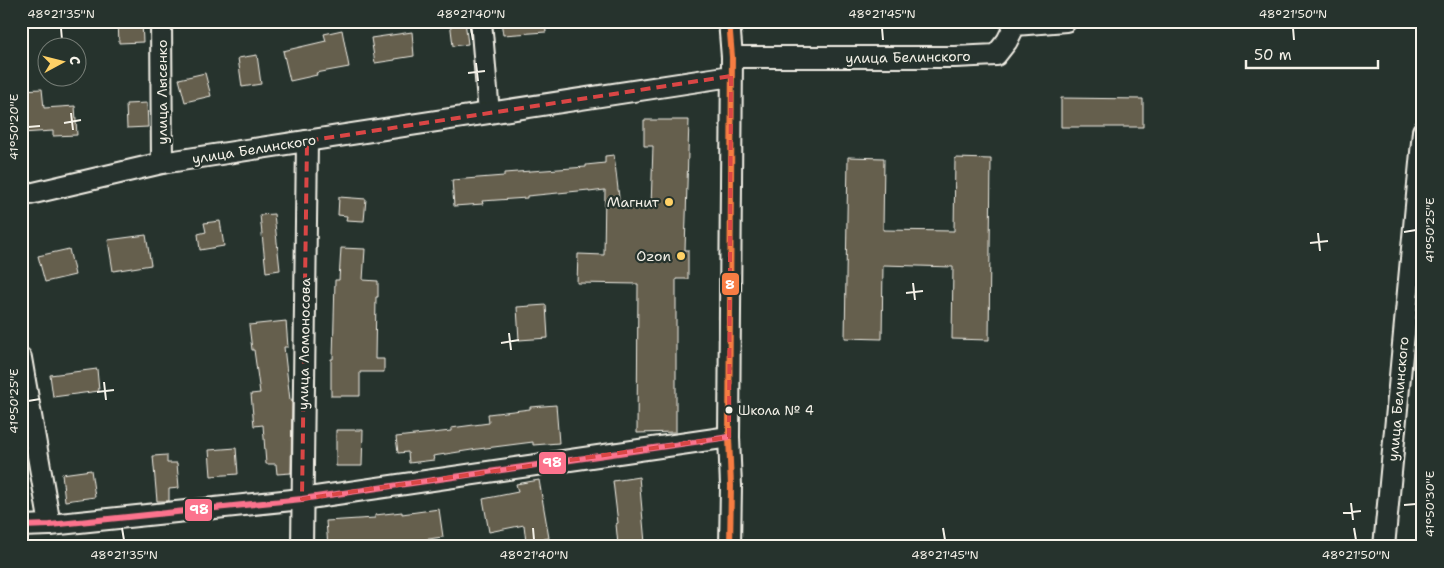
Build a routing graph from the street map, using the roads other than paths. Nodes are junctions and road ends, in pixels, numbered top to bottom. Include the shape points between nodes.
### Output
1 (161, 21) edge
2 (481, 21) edge
3 (729, 21) edge
4 (1066, 21) edge
5 (731, 67) junction
6 (489, 113) junction
7 (1423, 131) edge
8 (307, 141) junction
9 (162, 163) junction
10 (21, 196) edge
11 (21, 358) edge
12 (729, 437) junction
13 (302, 499) junction
14 (50, 525) junction
15 (21, 526) edge
16 (302, 547) edge
17 (730, 547) edge
18 (1384, 547) edge

1 - 9 street, улица Лысенко
2 - 6 street
3 - 5 street
4 - 5 street, улица Белинского via 1015,25 996,55
5 - 6 street, улица Белинского
5 - 12 street
6 - 8 street, улица Белинского
7 - 18 street, улица Белинского
8 - 9 street, улица Белинского
8 - 13 street, улица Ломоносова
9 - 10 street, улица Белинского
11 - 14 street
12 - 13 street
12 - 17 street
13 - 14 street
13 - 16 street, улица Ломоносова
14 - 15 street

